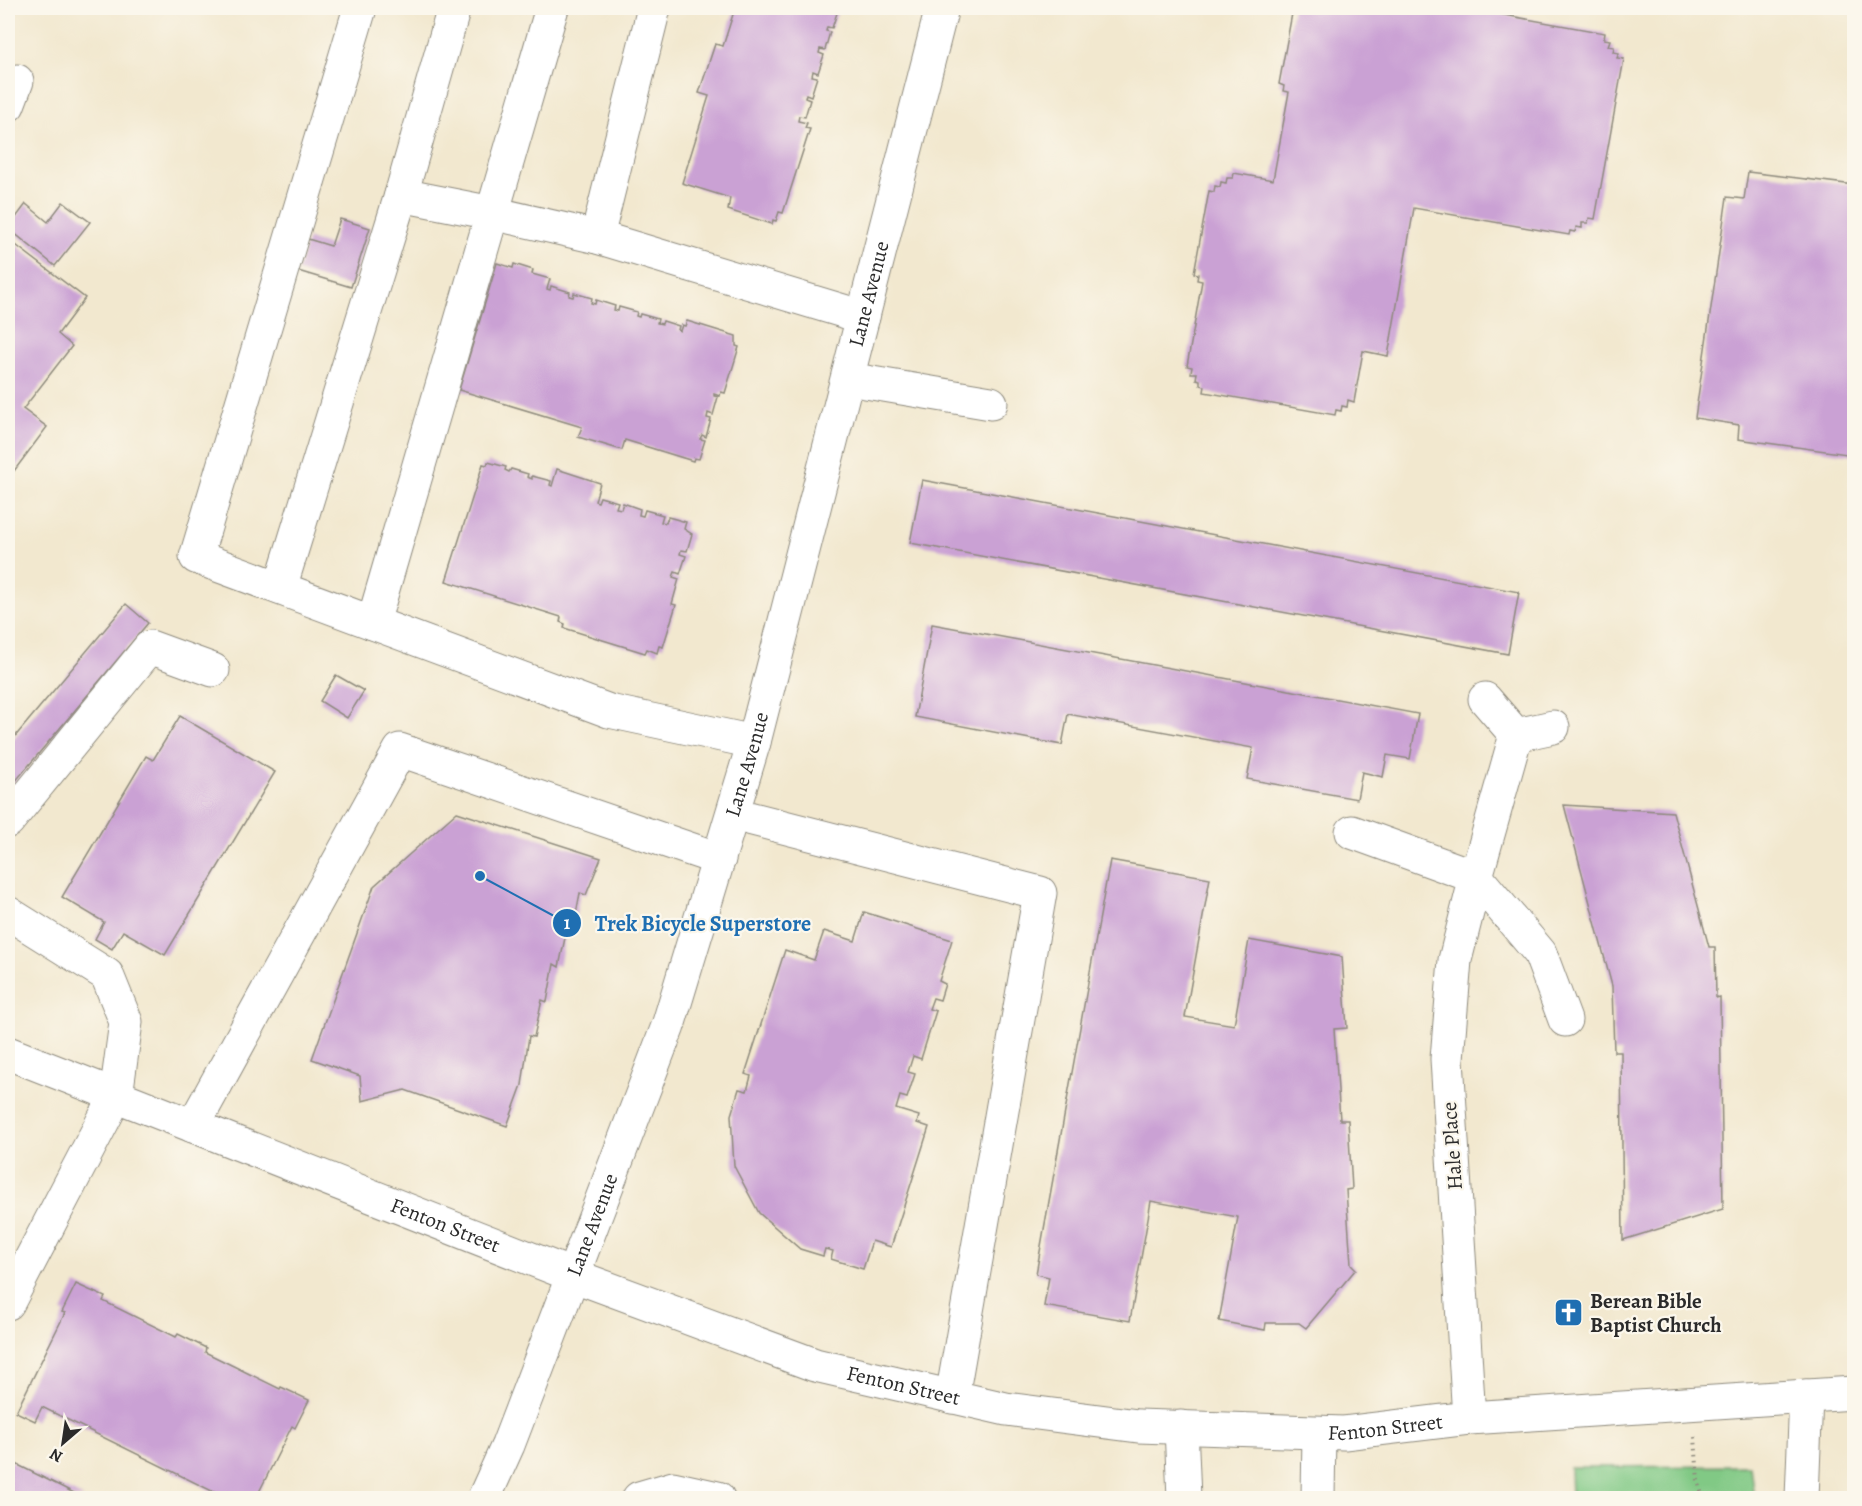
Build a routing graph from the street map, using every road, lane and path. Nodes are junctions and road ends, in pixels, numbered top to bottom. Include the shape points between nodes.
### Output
1 (360, 8) edge
2 (454, 8) edge
3 (552, 8) edge
4 (654, 8) edge
5 (942, 8) edge
6 (400, 195) junction
7 (492, 213) junction
8 (597, 237) junction
9 (863, 317) junction
10 (848, 379) junction
11 (991, 403) dead end
12 (280, 588) junction
13 (373, 623) junction
14 (213, 670) dead end
15 (1485, 699) dead end
16 (1553, 727) dead end
17 (1515, 735) junction
18 (754, 742) junction
19 (732, 814) junction
20 (8, 821) edge
21 (1352, 832) dead end
22 (719, 859) junction
23 (1476, 877) junction
24 (8, 913) edge
25 (1565, 1020) dead end
26 (8, 1053) edge
27 (116, 1096) junction
28 (194, 1126) junction
29 (572, 1275) junction
30 (8, 1304) edge
31 (1854, 1393) edge
32 (1806, 1396) junction
33 (952, 1397) junction
34 (1692, 1404) junction
35 (1469, 1418) junction
36 (1181, 1427) junction
37 (1318, 1433) junction
38 (484, 1498) edge
39 (639, 1498) edge
40 (718, 1498) edge
41 (1184, 1498) edge
42 (1318, 1498) edge
43 (1703, 1498) edge
44 (1802, 1498) edge

1 - 12 street via 196,556
2 - 6 street
3 - 7 street
4 - 8 street
5 - 9 street, Lane Avenue
6 - 7 street
6 - 12 street
7 - 8 street
7 - 13 street
8 - 9 street
9 - 10 street, Lane Avenue
10 - 11 street
10 - 18 street, Lane Avenue
12 - 13 street
13 - 18 street via 609,711
14 - 20 street via 150,647
15 - 17 street
16 - 17 street
17 - 23 street, Hale Place
18 - 19 street, Lane Avenue
19 - 22 street, Lane Avenue
19 - 33 street via 1041,893
21 - 23 street
22 - 28 street via 400,750
22 - 29 street, Lane Avenue via 668,1026
23 - 25 street via 1540,953
23 - 35 street, Hale Place via 1455,960 1447,1059
24 - 27 street via 107,975 126,1022
26 - 27 street, Fenton Street
27 - 28 street, Fenton Street
27 - 30 street
28 - 29 street, Fenton Street
29 - 33 street, Fenton Street via 815,1365
29 - 38 street, Lane Avenue
31 - 32 street, Fenton Street
32 - 34 street, Fenton Street
32 - 44 street
33 - 36 street, Fenton Street via 1013,1411 1138,1426
34 - 35 street, Fenton Street
34 - 43 path
35 - 37 street, Fenton Street
36 - 37 street, Fenton Street
36 - 41 street
37 - 42 street
39 - 40 street via 673,1488

